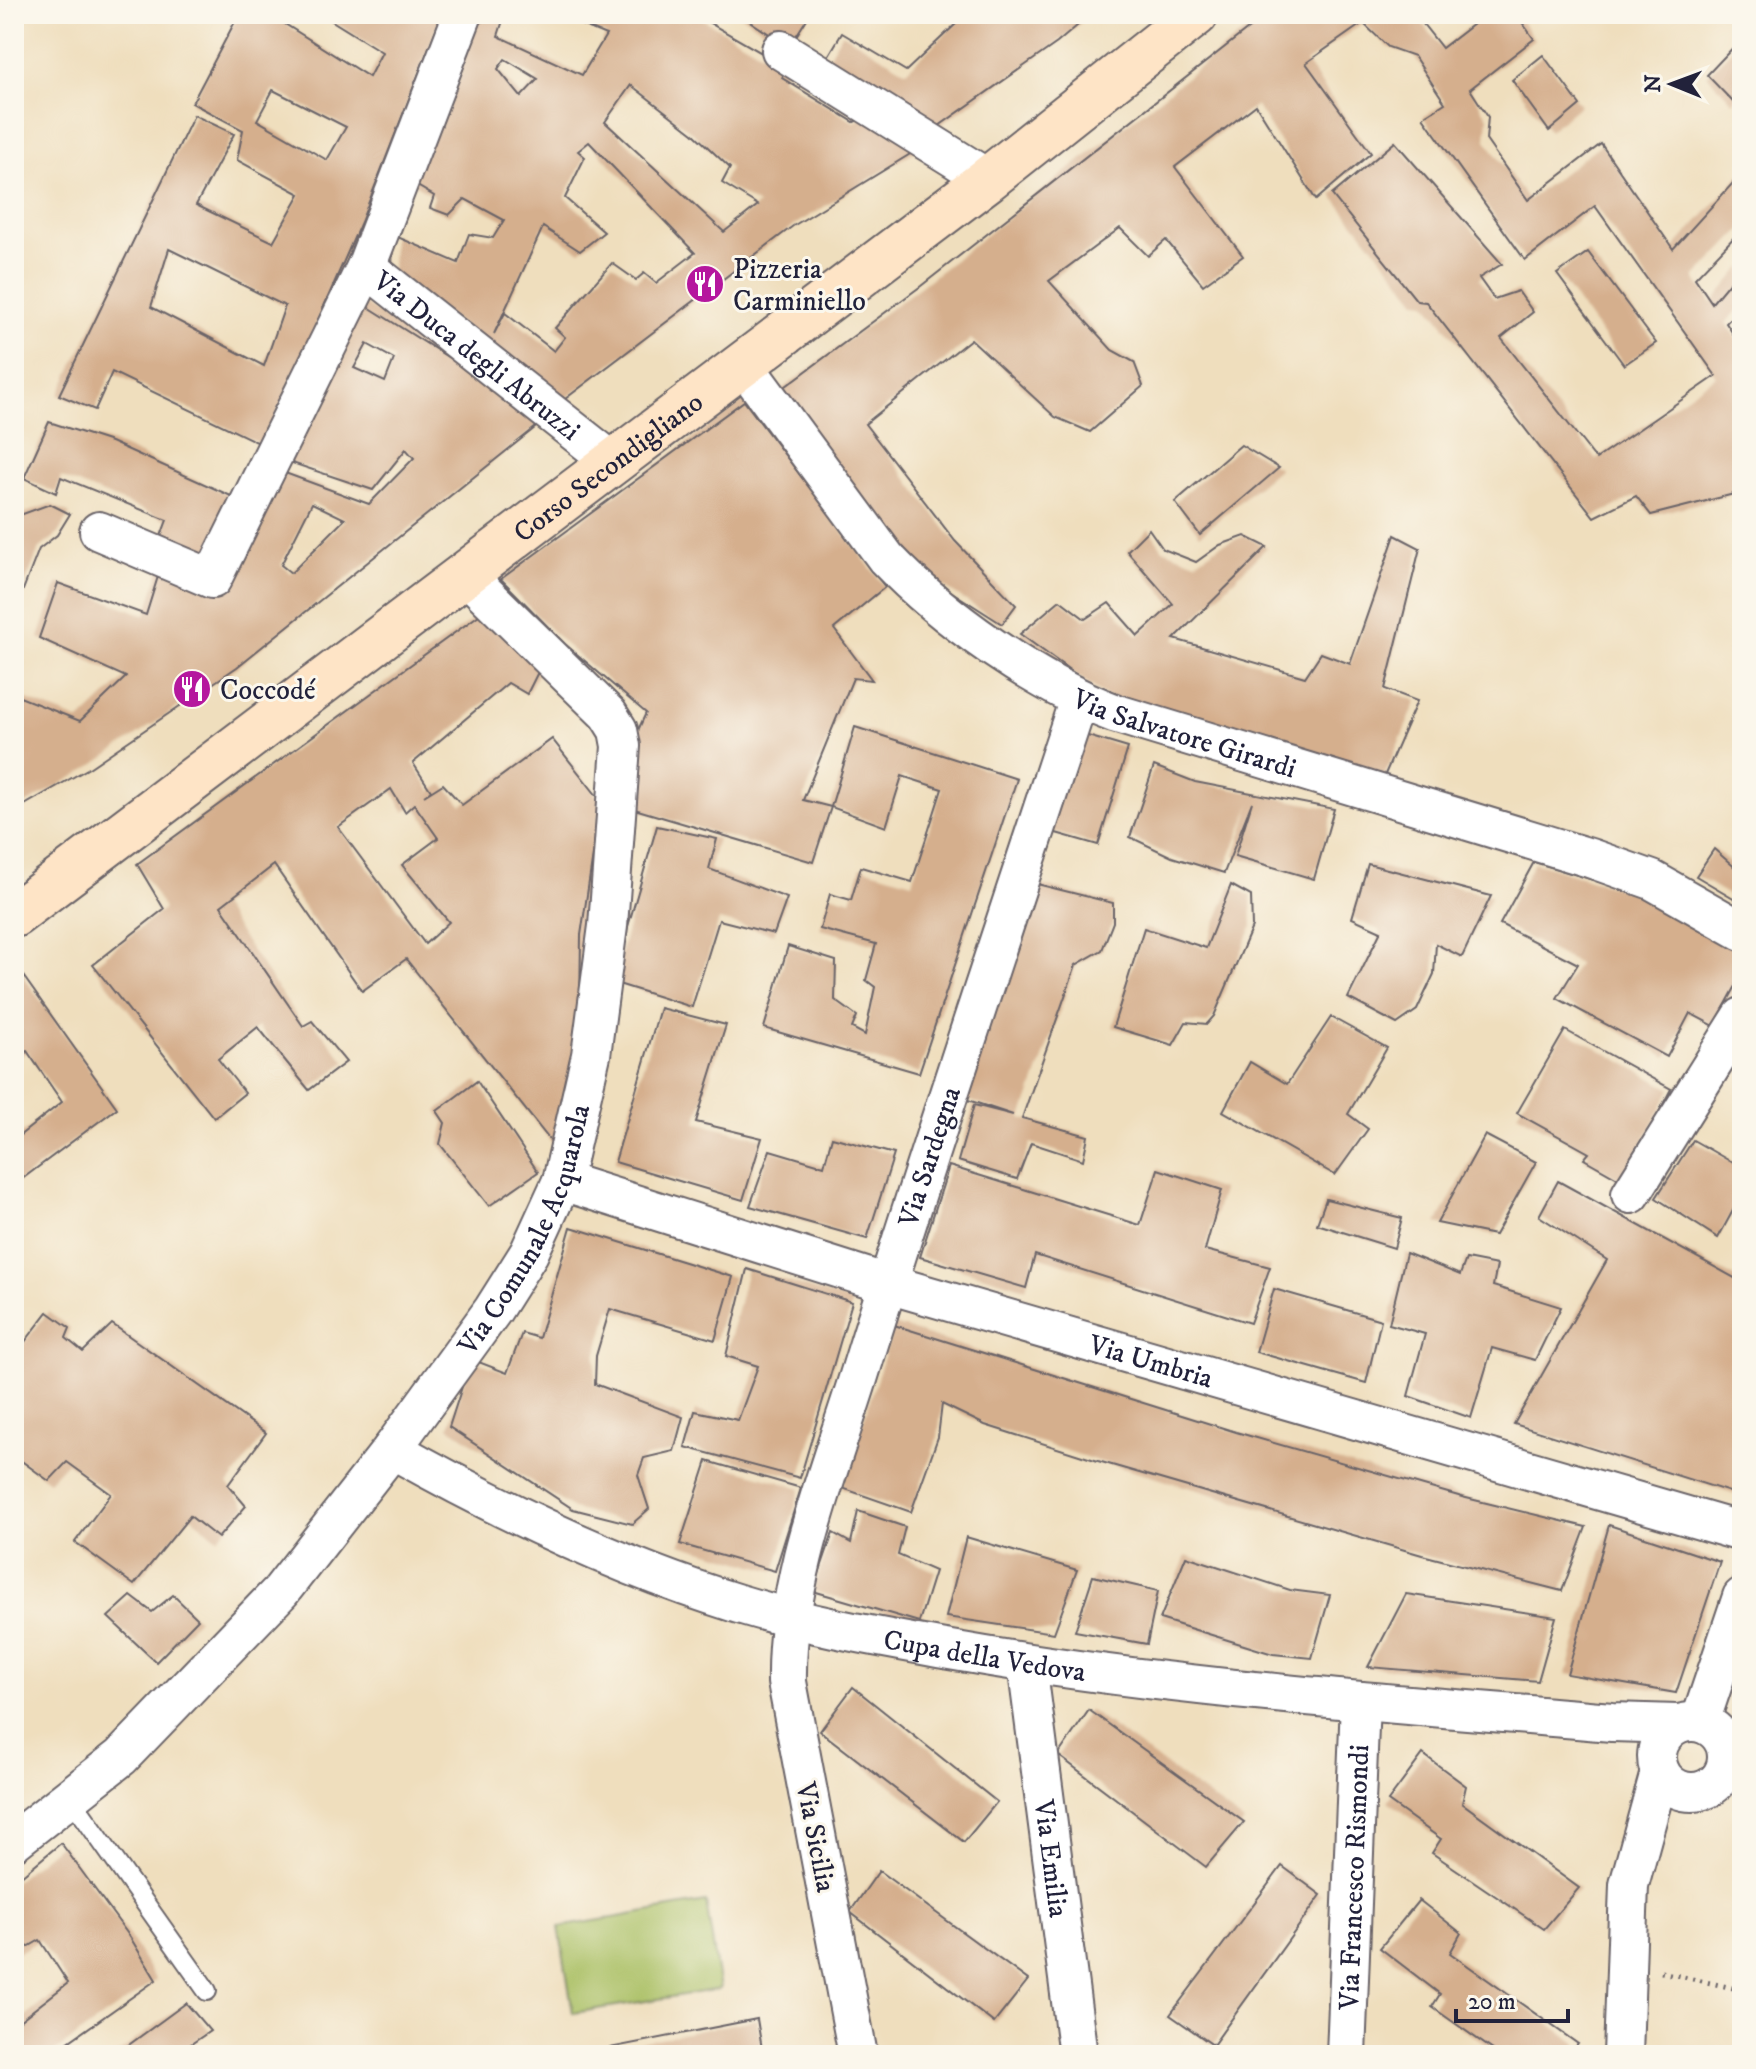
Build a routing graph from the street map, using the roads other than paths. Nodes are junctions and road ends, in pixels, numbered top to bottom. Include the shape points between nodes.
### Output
1 (463, 14) edge
2 (1196, 14) edge
3 (781, 50) dead end
4 (988, 179) junction
5 (366, 267) junction
6 (743, 364) junction
7 (613, 462) junction
8 (99, 531) dead end
9 (465, 574) junction
10 (1079, 699) junction
11 (14, 915) edge
12 (1742, 931) edge
13 (1742, 1017) edge
14 (562, 1181) junction
15 (1631, 1194) dead end
16 (888, 1284) junction
17 (392, 1449) junction
18 (1742, 1532) edge
19 (1742, 1597) edge
20 (790, 1618) junction
21 (1027, 1664) junction
22 (1360, 1701) junction
23 (1612, 1722) junction
24 (1710, 1731) edge
25 (1659, 1766) junction
26 (1721, 1779) edge
27 (70, 1797) junction
28 (1640, 1838) junction
29 (14, 1841) edge
30 (207, 1991) dead end
31 (858, 2055) edge
32 (1078, 2055) edge
33 (1346, 2055) edge
34 (1623, 2055) edge

1 - 5 street, Via Duca degli Abruzzi
2 - 4 main road, Corso Secondigliano
3 - 4 street
4 - 6 main road, Corso Secondigliano
5 - 7 street, Via Duca degli Abruzzi
5 - 8 street via 212,579
6 - 7 main road, Corso Secondigliano
6 - 10 street, Via Salvatore Girardi via 909,583
7 - 9 main road, Corso Secondigliano
9 - 11 main road, Corso Secondigliano
9 - 14 street, Via Comunale Acquarola via 608,714 621,746 608,926 591,1055
10 - 12 street, Via Salvatore Girardi via 1652,880
10 - 16 street, Via Sardegna
13 - 15 street
14 - 16 street, Via Umbria
14 - 17 street, Via Comunale Acquarola via 529,1253 493,1310
16 - 18 street, Via Umbria
16 - 20 street, Via Sardegna
17 - 20 street, Cupa della Vedova via 520,1518 680,1584
17 - 27 street, Via Comunale Acquarola via 281,1591 121,1757
19 - 24 street
20 - 21 street, Cupa della Vedova
20 - 31 street, Via Sicilia via 787,1682
21 - 22 street, Cupa della Vedova
21 - 32 street, Via Emilia
22 - 23 street, Cupa della Vedova
22 - 33 street, Via Francesco Rismondi
23 - 24 street, Cupa della Vedova
23 - 25 street via 1643,1743
24 - 25 street via 1661,1739
24 - 26 street via 1728,1756
25 - 26 street via 1677,1789
25 - 28 street
26 - 28 street via 1674,1807
27 - 29 street, Via Comunale Acquarola
27 - 30 lane
28 - 34 street via 1629,1885

